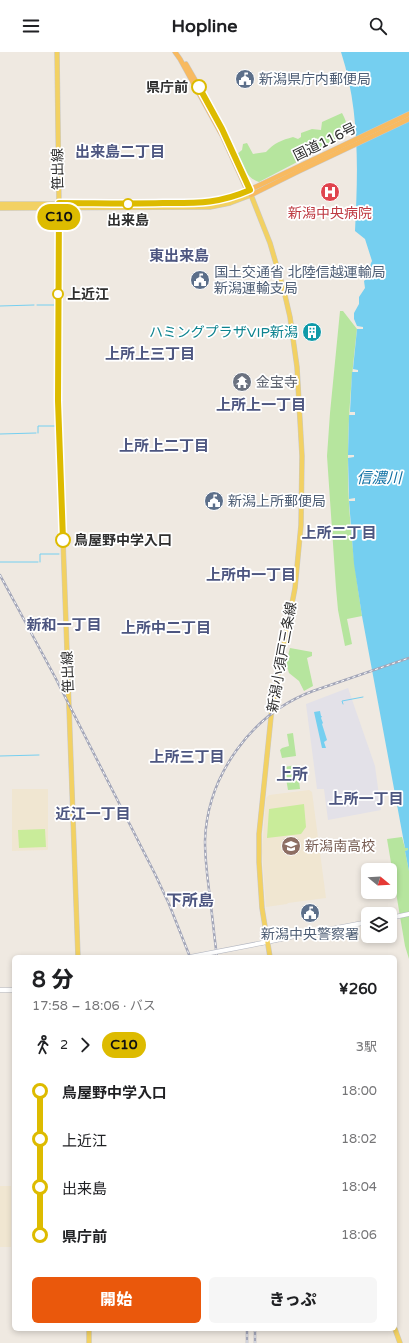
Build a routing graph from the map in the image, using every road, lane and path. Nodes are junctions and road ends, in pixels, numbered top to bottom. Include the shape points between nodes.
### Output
1 (57, 52) edge
2 (175, 52) edge
3 (178, 52) edge
4 (409, 114) edge
5 (409, 119) edge
6 (328, 155) junction
7 (248, 190) junction
8 (251, 195) junction
9 (0, 204) edge
10 (59, 205) junction
11 (0, 208) edge
12 (409, 914) edge
13 (397, 917) edge
14 (361, 923) edge
15 (267, 943) junction
16 (78, 955) edge
17 (200, 955) edge
18 (270, 955) edge
19 (0, 990) edge
20 (12, 990) edge
21 (89, 1331) edge
22 (396, 1331) edge
23 (90, 1343) edge
24 (400, 1343) edge

1 - 10 main road, 笹出線
2 - 7 highway via 223,137
3 - 7 highway via 210,104
4 - 6 highway, 国道116号
5 - 6 highway, 国道116号
6 - 7 highway, 国道116号
6 - 8 highway, 国道116号
7 - 8 highway
7 - 10 main road via 209,203
8 - 10 main road via 210,207
8 - 15 main road, 新潟小須戸三条線 via 272,250 288,310 297,367 302,456 296,580 272,706 259,834 262,908
9 - 10 main road
10 - 11 main road
10 - 16 main road, 笹出線 via 58,401
12 - 13 main road
14 - 15 main road
15 - 17 main road, bridge
15 - 18 main road, 新潟小須戸三条線
19 - 20 main road
21 - 23 main road
22 - 24 main road

